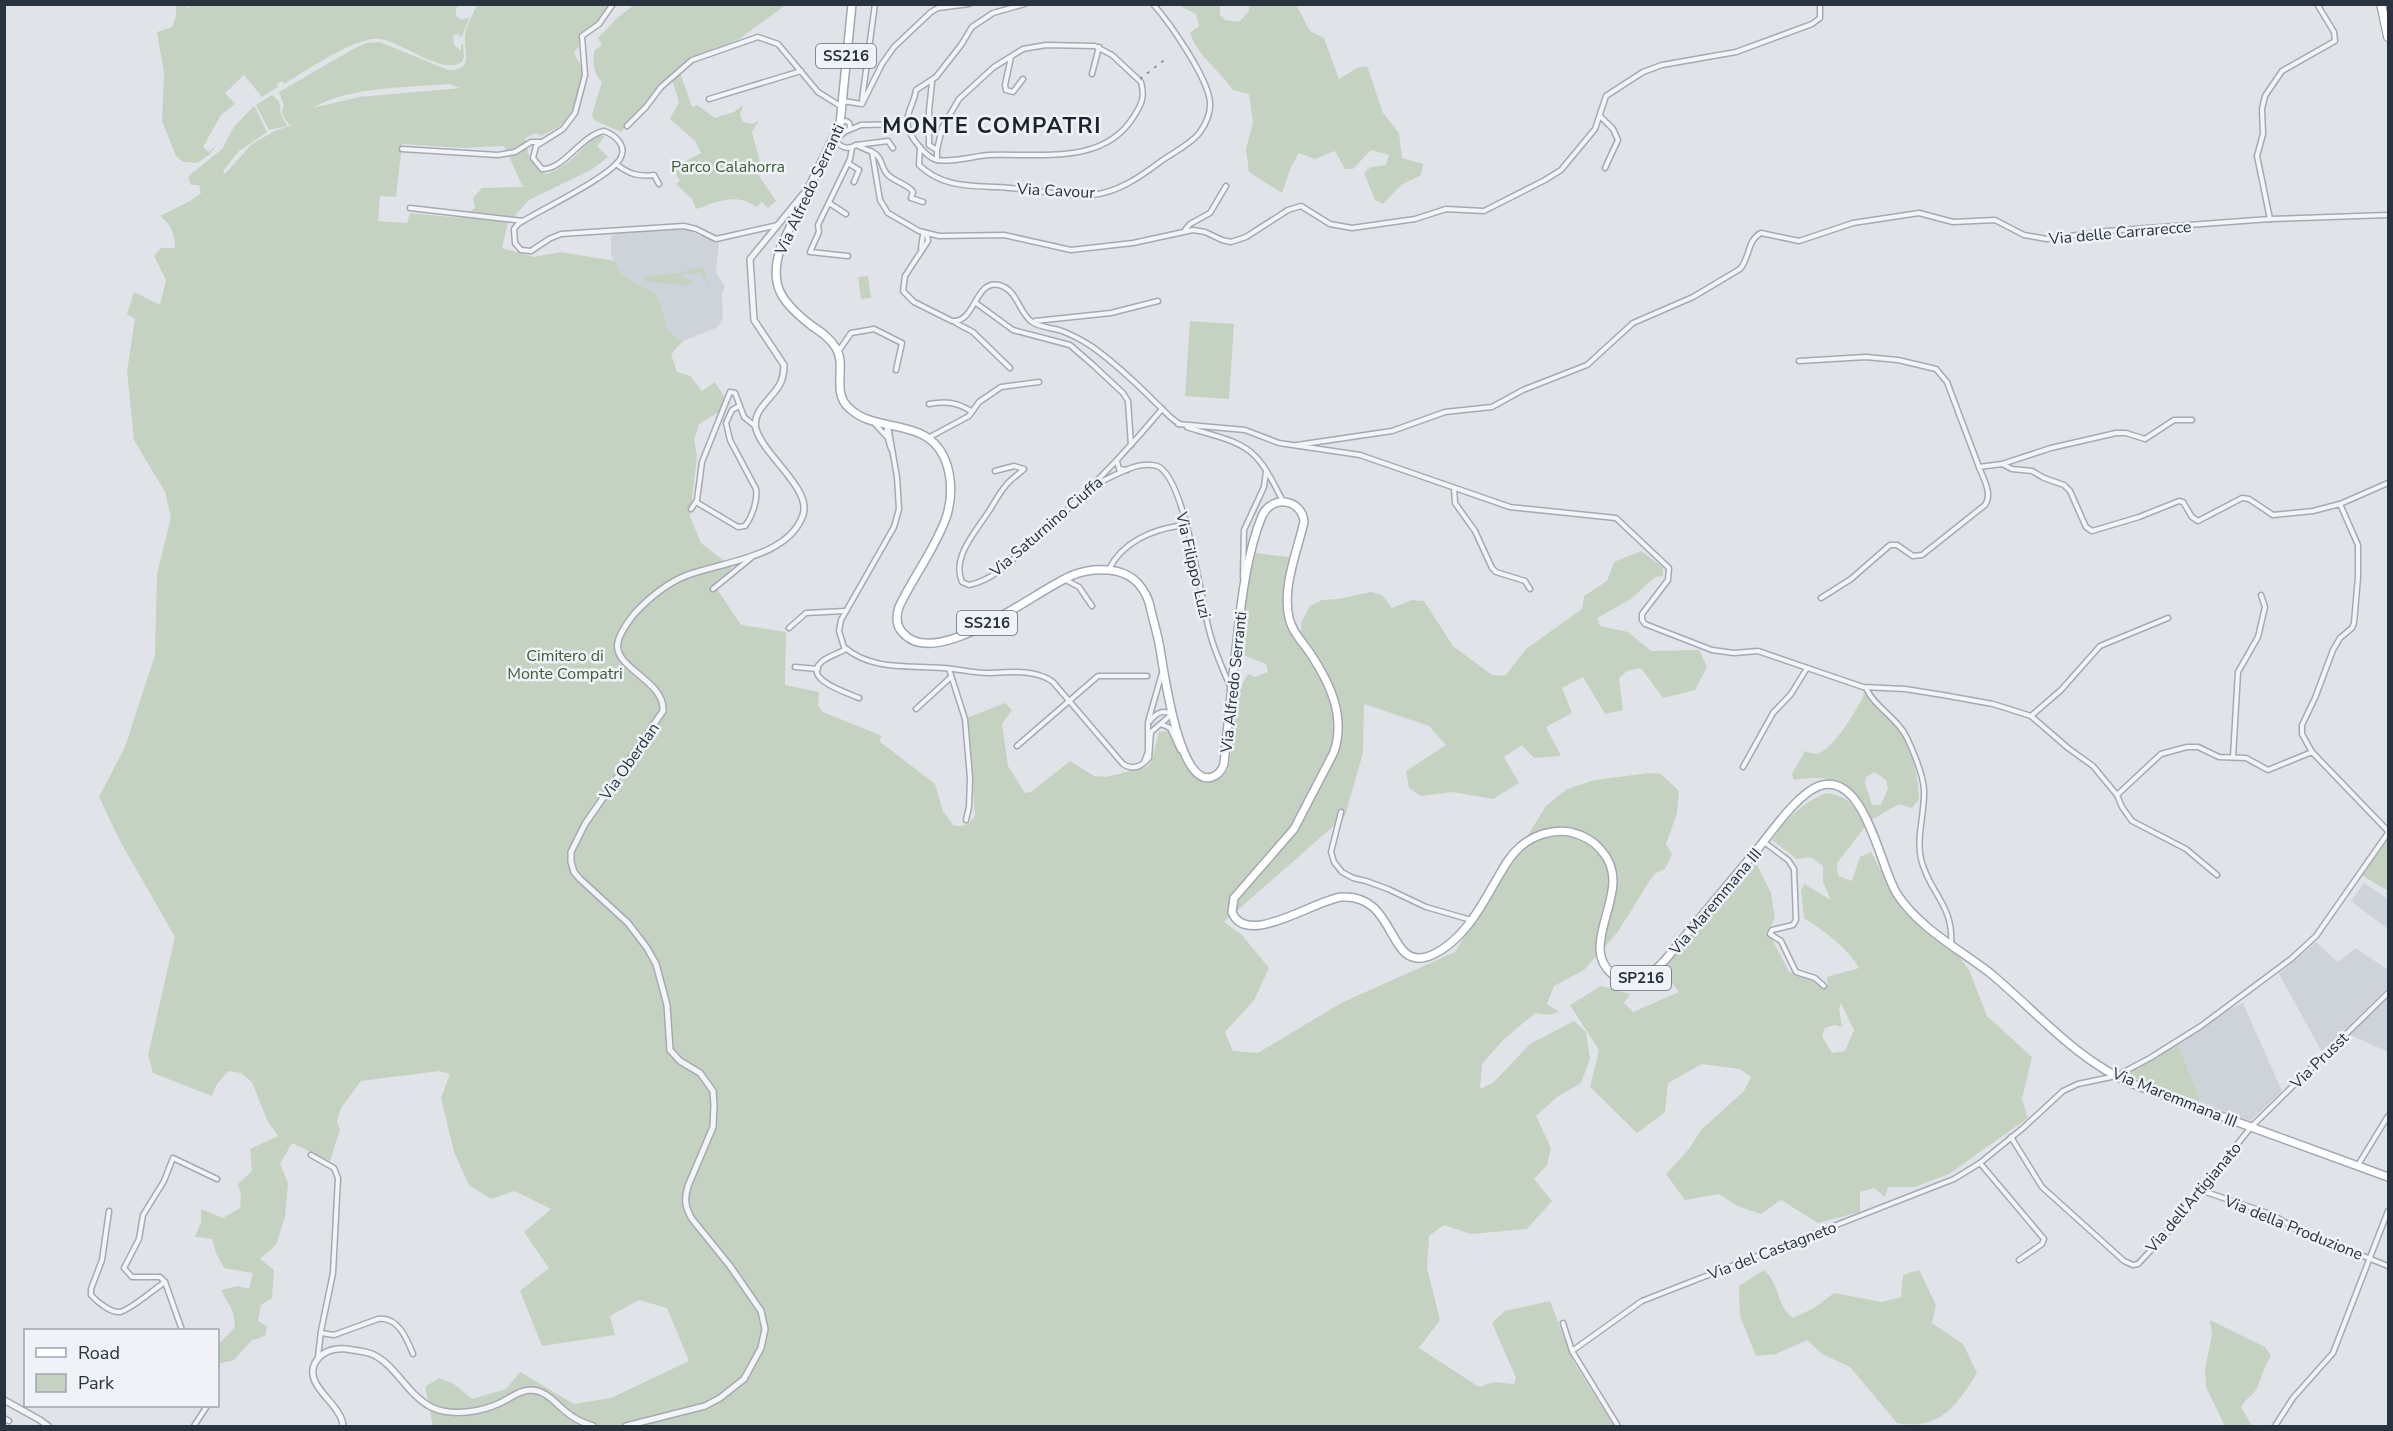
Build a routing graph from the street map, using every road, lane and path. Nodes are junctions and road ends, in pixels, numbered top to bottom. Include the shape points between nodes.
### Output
1 (613, 4) edge
2 (852, 4) edge
3 (875, 4) edge
4 (944, 4) edge
5 (969, 4) edge
6 (1025, 4) edge
7 (1153, 4) edge
8 (1820, 4) edge
9 (2317, 4) edge
10 (2381, 4) edge
11 (938, 8) junction
12 (2388, 37) edge
13 (1099, 47) junction
14 (1011, 56) junction
15 (801, 71) junction
16 (1092, 74) dead end
17 (1023, 79) dead end
18 (932, 81) junction
19 (709, 99) dead end
20 (862, 104) junction
21 (842, 107) junction
22 (1600, 116) junction
23 (844, 123) junction
24 (907, 124) junction
25 (861, 125) junction
26 (627, 126) dead end
27 (847, 130) junction
28 (834, 141) junction
29 (540, 142) junction
30 (920, 146) junction
31 (854, 147) junction
32 (893, 148) dead end
33 (402, 149) dead end
34 (868, 150) junction
35 (937, 150) junction
36 (937, 160) junction
37 (848, 163) junction
38 (616, 164) junction
39 (1605, 168) dead end
40 (854, 182) dead end
41 (659, 184) dead end
42 (1226, 186) dead end
43 (808, 189) junction
44 (923, 202) dead end
45 (829, 203) junction
46 (410, 208) dead end
47 (846, 214) dead end
48 (2388, 215) edge
49 (2270, 219) junction
50 (524, 221) junction
51 (779, 225) junction
52 (913, 228) junction
53 (1185, 231) junction
54 (927, 233) junction
55 (939, 236) junction
56 (924, 244) junction
57 (848, 256) dead end
58 (1158, 301) dead end
59 (976, 303) junction
60 (952, 321) junction
61 (1032, 322) junction
62 (838, 353) junction
63 (1799, 361) dead end
64 (1010, 368) dead end
65 (896, 370) dead end
66 (1040, 382) dead end
67 (929, 404) dead end
68 (739, 406) junction
69 (1162, 409) junction
70 (971, 411) junction
71 (2192, 420) dead end
72 (872, 421) junction
73 (1178, 424) junction
74 (755, 426) junction
75 (888, 426) junction
76 (903, 430) junction
77 (928, 438) junction
78 (891, 441) junction
79 (1131, 445) junction
80 (1296, 446) junction
81 (1118, 460) junction
82 (2002, 464) junction
83 (1979, 467) junction
84 (1265, 469) junction
85 (1127, 470) junction
86 (995, 471) dead end
87 (1097, 483) junction
88 (2388, 483) edge
89 (1454, 488) junction
90 (1283, 501) junction
91 (696, 502) junction
92 (2340, 504) junction
93 (692, 509) dead end
94 (1178, 526) dead end
95 (752, 558) junction
96 (1109, 570) junction
97 (1063, 579) junction
98 (713, 589) dead end
99 (1530, 589) dead end
100 (1243, 591) junction
101 (2261, 595) dead end
102 (1821, 598) dead end
103 (1092, 606) dead end
104 (846, 611) junction
105 (2168, 618) dead end
106 (789, 628) dead end
107 (846, 649) junction
108 (1162, 666) junction
109 (795, 667) dead end
110 (1807, 668) junction
111 (818, 669) junction
112 (949, 669) junction
113 (1147, 676) dead end
114 (951, 677) junction
115 (1866, 687) junction
116 (859, 698) dead end
117 (1230, 699) junction
118 (1070, 701) junction
119 (916, 709) dead end
120 (1172, 714) junction
121 (2031, 716) junction
122 (1157, 725) junction
123 (1148, 728) junction
124 (1017, 746) dead end
125 (2312, 753) junction
126 (2233, 757) junction
127 (1189, 762) junction
128 (1139, 766) junction
129 (1743, 766) dead end
130 (2117, 795) junction
131 (1341, 812) dead end
132 (966, 820) dead end
133 (2388, 832) edge
134 (1764, 842) junction
135 (2217, 875) dead end
136 (1472, 921) junction
137 (1951, 944) junction
138 (1824, 986) dead end
139 (2388, 993) edge
140 (2116, 1076) junction
141 (2388, 1116) edge
142 (2251, 1127) junction
143 (2011, 1137) junction
144 (311, 1155) dead end
145 (1980, 1163) junction
146 (2358, 1165) junction
147 (2388, 1177) edge
148 (217, 1179) dead end
149 (2200, 1190) junction
150 (109, 1211) dead end
151 (2388, 1211) edge
152 (2372, 1259) junction
153 (2019, 1260) dead end
154 (2388, 1266) edge
155 (165, 1282) junction
156 (1563, 1323) dead end
157 (182, 1329) edge
158 (321, 1334) junction
159 (1572, 1351) junction
160 (413, 1354) dead end
161 (318, 1360) junction
162 (4, 1400) edge
163 (206, 1407) edge
164 (4, 1418) edge
165 (9, 1421) dead end
166 (48, 1426) edge
167 (194, 1426) edge
168 (343, 1426) edge
169 (593, 1426) edge
170 (626, 1426) edge
171 (1618, 1426) edge
172 (2275, 1426) edge

1 - 29 street via 600,24 582,36 585,75 574,113 563,129
2 - 21 main road, SS216
3 - 20 street
4 - 11 street
5 - 11 street
6 - 18 street via 993,13 972,27
7 - 30 street, Via Cavour via 1181,43 1210,100 1208,118 1199,134 1134,180 1115,190 1092,195 964,186 945,182 919,165
8 - 22 street via 1820,18 1812,24 1736,52 1647,70 1608,94
9 - 49 street via 2334,32 2335,41 2282,71 2263,102 2264,131 2257,156
10 - 12 highway
11 - 20 street via 894,47
13 - 14 street via 1046,45 1023,49
13 - 16 street
13 - 36 street via 1141,82 1143,89 1142,104 1130,124 1111,142 1085,152
14 - 17 street via 1006,90 1013,92
14 - 35 street via 959,99 942,128
15 - 19 street
15 - 21 street via 818,92
15 - 26 street via 778,44 752,38 692,60 661,87
18 - 24 street via 916,90
18 - 35 street via 929,145
20 - 21 street
21 - 23 main road, Via Alfredo Serranti / SS216
22 - 39 street via 1618,140
22 - 53 street via 1593,132 1561,170 1483,211 1446,209 1415,219 1352,228 1332,225 1300,207 1231,242 1203,231
23 - 25 street
23 - 27 street via 850,125
23 - 27 street via 842,130
23 - 28 main road, Via Alfredo Serranti / SS216
24 - 25 street
24 - 30 street
25 - 27 street
27 - 28 street
28 - 31 street via 843,147
28 - 43 main road, Via Alfredo Serranti / SS216
29 - 33 street via 498,155
29 - 38 street via 533,158 538,166 547,169 589,136 604,131 621,144 621,157
30 - 36 street
31 - 32 street via 862,142 888,141
31 - 34 street
31 - 37 street
34 - 44 street via 881,159 890,177 911,189 911,198
34 - 52 street via 872,152 883,207 894,219
35 - 36 street
37 - 40 street via 859,170
37 - 45 street
38 - 41 street via 628,174 654,175
38 - 50 street
42 - 53 street via 1210,213
43 - 51 street
43 - 62 main road, Via Alfredo Serranti / SS216 via 775,263 777,286 788,304 828,338
45 - 47 street
45 - 57 street via 810,252
46 - 50 street
48 - 49 street, Via delle Carrarecce
49 - 80 street, Via delle Carrarecce via 2047,239 2024,236 1995,220 1953,222 1917,213 1852,223 1802,241 1766,232 1755,237 1740,269 1693,297 1633,323 1584,367 1523,390 1488,409 1445,412 1394,430
50 - 51 street via 514,229 513,237 521,250 531,251 555,236 571,233 684,226 716,239
51 - 74 street via 750,259 754,320 784,364 781,382 759,412
52 - 54 street
52 - 56 street
53 - 55 street via 1133,243 1071,250 1004,235
54 - 55 street
54 - 56 street via 923,235
55 - 56 street
56 - 60 street via 904,276 903,291 914,302
58 - 61 street via 1111,313
59 - 60 street via 963,320
59 - 61 street via 986,288 1000,286 1016,298
59 - 79 street via 1013,330 1070,345 1094,365 1128,401
60 - 64 street via 973,332
61 - 69 street via 1064,332 1092,347
62 - 65 street via 851,333 874,328 902,343
62 - 72 main road via 843,399 849,409
63 - 83 street via 1866,357 1936,369 1947,382
66 - 70 street via 1001,387
67 - 70 street via 949,402
68 - 74 street
68 - 91 street via 731,392 702,462
68 - 91 street via 732,410 726,424 757,492 749,521 738,526
69 - 73 street
69 - 79 street, Via Saturnino Ciuffa
70 - 77 street
71 - 82 street via 2174,420 2145,439 2116,433
72 - 75 main road
72 - 78 street
73 - 80 street via 1245,430 1272,442
73 - 84 street via 1243,447
74 - 95 street, Via Oberdan via 767,451 801,493 804,509 801,519 783,540
75 - 76 main road
75 - 78 street via 886,432
76 - 77 main road
76 - 78 street via 896,432
77 - 97 main road, SS216 via 947,463 948,506 944,523 899,607 897,618 904,634 923,644 956,638
78 - 104 street via 899,509 896,522
79 - 81 street, Via Saturnino Ciuffa
80 - 89 street via 1360,455
81 - 85 street via 1119,469
81 - 87 street, Via Saturnino Ciuffa
82 - 83 street
82 - 92 street via 2064,485 2086,527 2092,531 2179,501 2198,521 2242,498 2273,515
83 - 102 street via 1989,494 1985,505 1922,555 1913,556 1897,545 1888,545 1851,579
84 - 90 street
84 - 100 street via 1264,487 1244,530
85 - 87 street, Via Filippo Luzi
85 - 117 street, Via Filippo Luzi via 1154,465 1172,481 1186,524 1209,630 1230,686
86 - 87 street, Via Saturnino Ciuffa via 1014,466 1024,469 1001,491 968,540 959,570 962,582 969,585 1004,568
88 - 92 street
89 - 99 street via 1455,503 1475,531 1492,568 1525,581
89 - 110 street via 1512,508 1616,518 1669,568 1668,580 1642,614 1643,623 1712,650 1758,651
90 - 100 main road, Via Alfredo Serranti via 1264,513
90 - 136 main road, Via Maremmana III / SP216 via 1298,509 1304,520 1288,610 1293,628 1322,672 1334,699 1339,716 1337,741 1298,823 1234,898 1234,918 1240,924 1256,926 1332,899 1355,898 1379,912 1402,951 1422,957 1443,948
91 - 93 street
92 - 125 street via 2358,545 2354,623 2333,650 2302,727
94 - 96 street via 1155,530 1129,545
95 - 98 street
95 - 170 street, Via Oberdan via 692,574 674,583 640,607 622,632 617,646 620,653 659,693 663,711 585,824 571,856 574,872 634,930 650,953 667,1005 670,1050 700,1072 714,1095 714,1121 688,1186 686,1207 761,1311 765,1329 757,1356 744,1379 726,1394 705,1406
96 - 97 main road, SS216 via 1084,571
96 - 108 main road, SS216 via 1132,577 1144,590
97 - 103 street via 1079,587
100 - 117 main road, Via Alfredo Serranti
101 - 126 street via 2266,605 2258,636 2238,672
104 - 106 street via 806,613
104 - 107 street via 839,632
105 - 121 street via 2100,646 2061,690
107 - 111 street via 823,661
107 - 112 street via 888,666
108 - 120 main road, SS216
108 - 123 street
109 - 111 street
110 - 115 street
110 - 129 street via 1768,720
111 - 116 street via 825,684
112 - 114 street
112 - 118 street via 1038,674 1053,682
113 - 118 street via 1100,675
114 - 119 street
114 - 132 street via 965,719 970,778
115 - 121 street via 1943,695
115 - 137 street via 1901,728 1919,768 1924,791 1921,856 1950,918
117 - 127 main road, Via Alfredo Serranti via 1222,769 1213,777 1203,778
118 - 124 street
118 - 128 street via 1123,764
120 - 122 street
120 - 123 street via 1156,714
120 - 127 main road, SS216
121 - 130 street via 2088,761
122 - 127 street via 1170,728
122 - 128 street via 1151,732 1149,758
123 - 128 street via 1147,754
125 - 126 street via 2271,770 2246,758
125 - 133 street
126 - 130 street via 2220,757 2196,746 2170,750
130 - 135 street via 2132,821 2189,851
131 - 136 street via 1331,852 1342,872 1426,907
133 - 140 street, Via del Castagneto via 2306,947 2204,1024
134 - 136 main road, Via Maremmana III / SP216 via 1666,959 1636,980 1616,977 1602,960 1600,941 1611,900 1612,870 1601,849 1579,835 1551,832 1521,845
134 - 137 main road, Via Maremmana III / SP216 via 1813,790 1826,785 1842,788 1864,814 1901,900
134 - 138 street via 1794,868 1797,920 1770,934 1781,941 1797,972
137 - 140 main road, Via Maremmana III / SP216 via 2093,1062
139 - 142 street, Via Prusst
140 - 142 main road, Via Maremmana III / SP216
140 - 143 street, Via del Castagneto via 2063,1091
141 - 146 street
142 - 146 main road, Via Maremmana III / SP216
142 - 149 street, Via dell'Artigianato
143 - 145 street, Via del Castagneto
143 - 149 street, Via dell'Artigianato via 2042,1187 2133,1265 2166,1234
144 - 158 street via 334,1168 338,1178 333,1273
145 - 153 street via 2044,1239
145 - 159 street, Via del Castagneto via 1916,1195 1641,1301
146 - 147 main road, Via Maremmana III / SP216
148 - 155 street via 173,1158 143,1215 139,1239 124,1269 132,1277 160,1277
149 - 152 street, Via della Produzione via 2273,1215 2296,1229
150 - 155 street via 102,1260 90,1291 93,1297 121,1312
151 - 152 street
152 - 154 street, Via della Produzione
152 - 172 street via 2333,1353
155 - 157 street
156 - 159 street
158 - 160 street via 334,1335 385,1318 402,1330
158 - 161 street
159 - 171 street
161 - 168 street via 313,1372 315,1380 338,1412
161 - 169 street via 326,1352 338,1349 370,1353 422,1401 453,1412 482,1409 520,1392 538,1391 571,1416
162 - 166 street
163 - 167 street
164 - 165 street

